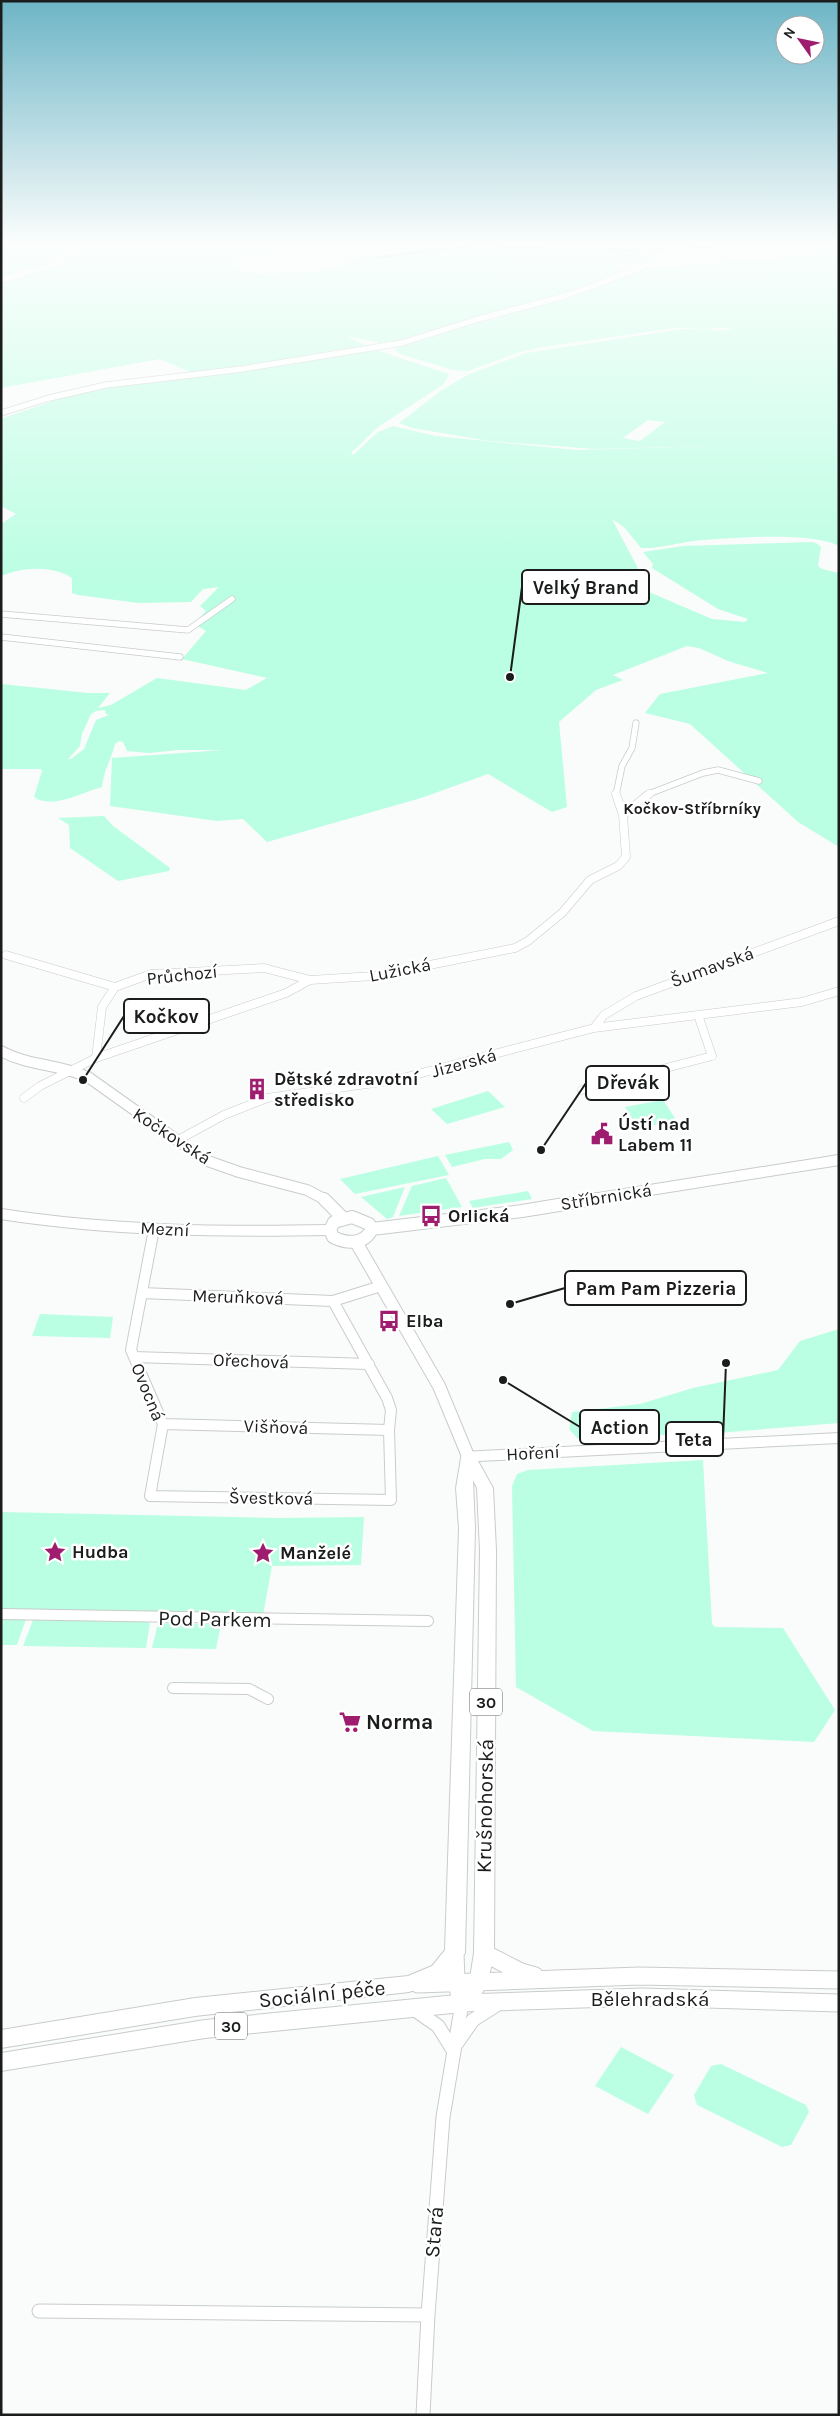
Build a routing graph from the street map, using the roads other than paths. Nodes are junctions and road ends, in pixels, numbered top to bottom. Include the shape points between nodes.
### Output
1 (317, 357) edge
2 (1, 413) edge
3 (232, 599) dead end
4 (1, 614) edge
5 (1, 637) edge
6 (180, 657) dead end
7 (636, 723) dead end
8 (718, 770) joint
9 (759, 781) dead end
10 (623, 814) junction
11 (839, 921) edge
12 (6, 955) dead end
13 (310, 980) junction
14 (115, 987) junction
15 (839, 991) edge
16 (698, 1015) junction
17 (594, 1028) junction
18 (1, 1051) edge
19 (96, 1058) junction
20 (71, 1070) junction
21 (582, 1090) dead end
22 (24, 1098) dead end
23 (178, 1140) junction
24 (839, 1160) edge
25 (1, 1214) edge
26 (343, 1218) junction
27 (154, 1229) junction
28 (330, 1230) junction
29 (372, 1230) junction
30 (356, 1242) junction
31 (381, 1286) junction
32 (142, 1293) junction
33 (333, 1301) junction
34 (134, 1357) junction
35 (369, 1364) junction
36 (163, 1424) junction
37 (389, 1430) junction
38 (839, 1438) edge
39 (468, 1456) junction
40 (150, 1496) joint
41 (1, 1614) edge
42 (428, 1621) dead end
43 (173, 1688) dead end
44 (268, 1699) dead end
45 (455, 1953) junction
46 (484, 1953) junction
47 (544, 1978) junction
48 (839, 1980) edge
49 (467, 1981) junction
50 (409, 1984) junction
51 (504, 2001) junction
52 (839, 2002) edge
53 (462, 2003) junction
54 (410, 2007) junction
55 (1, 2039) edge
56 (453, 2050) junction
57 (1, 2062) edge
58 (39, 2311) dead end
59 (428, 2315) junction
60 (423, 2415) edge

1 - 2 street via 97,387
3 - 4 street via 188,630
5 - 6 street
7 - 10 street, Lužická via 632,748 618,782 617,800
8 - 9 street
8 - 10 street via 646,795
10 - 13 street, Lužická via 624,860 590,880 568,908 528,942 515,948 396,973
11 - 17 street, Šumavská via 636,996 604,1015
12 - 14 street
13 - 14 street, Průchozí via 264,968 151,974
13 - 19 street, Lužická via 286,993
14 - 19 street via 102,1007
15 - 16 street, Jizerská via 802,1002
16 - 17 street, Jizerská
16 - 21 street via 712,1056
17 - 23 street, Jizerská via 395,1080 267,1098 224,1115
18 - 20 street, Kočkovská via 17,1060
19 - 20 street, Lužická
20 - 22 street, Lužická
20 - 23 street, Kočkovská via 88,1077
23 - 26 street, Kočkovská via 210,1162 319,1196
24 - 29 street, Stříbrnická via 540,1208
25 - 27 street, Mezní
26 - 28 street via 334,1222
26 - 29 street via 362,1219 370,1224
27 - 28 street, Mezní via 216,1232
27 - 32 street, Ovocná
28 - 30 street via 337,1240
29 - 30 street via 369,1236
30 - 31 street, Krušnohorská
31 - 33 street
31 - 39 street, Krušnohorská via 435,1378
32 - 33 street, Meruňková
32 - 34 street, Ovocná via 131,1350
33 - 35 street
34 - 35 street, Ořechová
34 - 36 street, Ovocná
35 - 37 street via 388,1398 391,1410
36 - 37 street, Višňová
36 - 40 street, Ovocná
37 - 40 street, Švestková via 391,1500
38 - 39 main road, Hoření
39 - 45 main road, Krušnohorská / 30 via 464,1488 467,1528
39 - 46 main road, Krušnohorská / 30 via 485,1488 488,1528
41 - 42 street, Pod Parkem
43 - 44 street via 249,1689
45 - 49 street, Krušnohorská / 30
45 - 50 main road, 30 via 439,1972
46 - 47 street, Bělehradská via 521,1972
46 - 49 main road, Krušnohorská / 30
47 - 48 street, Bělehradská via 732,1976
47 - 49 street, Bělehradská
49 - 50 street, Sociální péče / 30
49 - 53 main road, 30
50 - 55 main road, Sociální péče / 30 via 195,2007
51 - 52 street, Bělehradská via 642,1997
51 - 53 street, Bělehradská
51 - 56 street, Stará via 473,2020
53 - 54 main road, Sociální péče / 30
53 - 56 street, Stará
54 - 56 street via 439,2025
54 - 57 main road, Sociální péče / 30 via 204,2029
56 - 59 street, Stará via 443,2117
58 - 59 street
59 - 60 street, Stará

